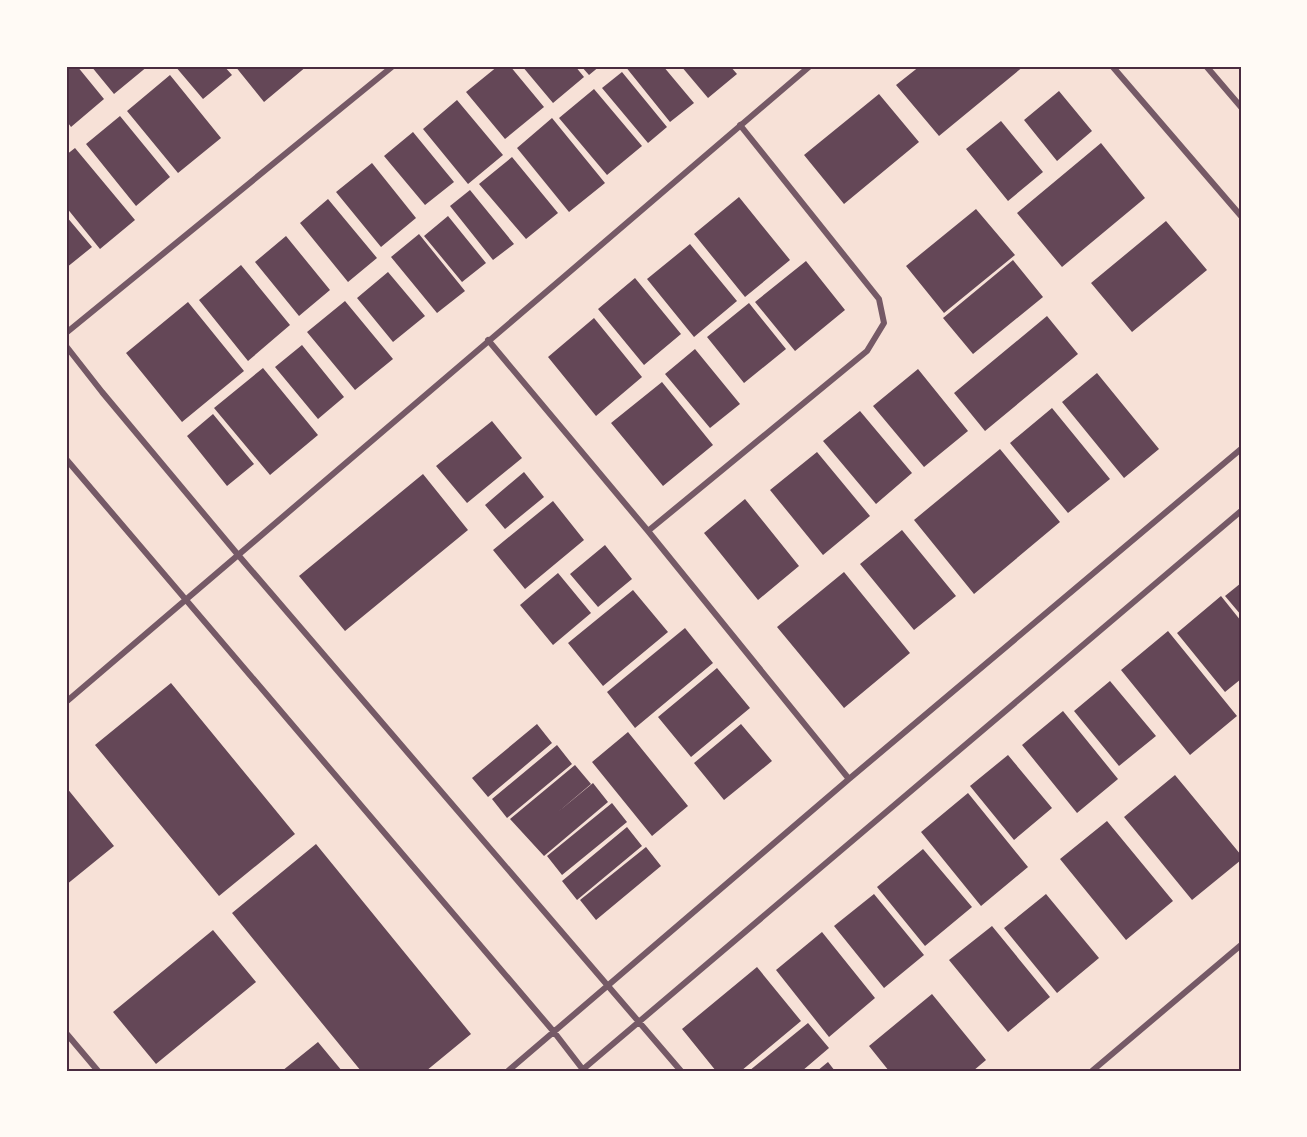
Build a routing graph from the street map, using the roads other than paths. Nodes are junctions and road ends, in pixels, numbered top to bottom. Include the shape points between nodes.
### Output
1 (393, 66) edge
2 (810, 66) edge
3 (1112, 66) edge
4 (1206, 66) edge
5 (1241, 107) edge
6 (740, 125) junction
7 (1241, 216) edge
8 (66, 333) edge
9 (488, 340) junction
10 (66, 346) edge
11 (1241, 449) edge
12 (66, 459) edge
13 (1241, 511) edge
14 (648, 531) junction
15 (239, 556) junction
16 (186, 600) junction
17 (66, 702) edge
18 (849, 779) junction
19 (1241, 945) edge
20 (609, 986) junction
21 (639, 1022) junction
22 (554, 1032) junction
23 (66, 1033) edge
24 (583, 1070) edge
25 (98, 1071) edge
26 (508, 1071) edge
27 (681, 1071) edge
28 (1092, 1071) edge

1 - 8 street
2 - 6 street
3 - 7 street
4 - 5 street
6 - 9 street
6 - 14 street via 879,299 884,323 867,351
9 - 14 street
9 - 15 street
10 - 15 street
11 - 18 street
12 - 16 street
13 - 21 street
14 - 18 street
15 - 16 street
15 - 20 street
16 - 17 street
16 - 22 street
18 - 20 street
19 - 28 street
20 - 21 street
20 - 22 street
21 - 24 street
21 - 27 street
22 - 24 street
22 - 26 street
23 - 25 street

